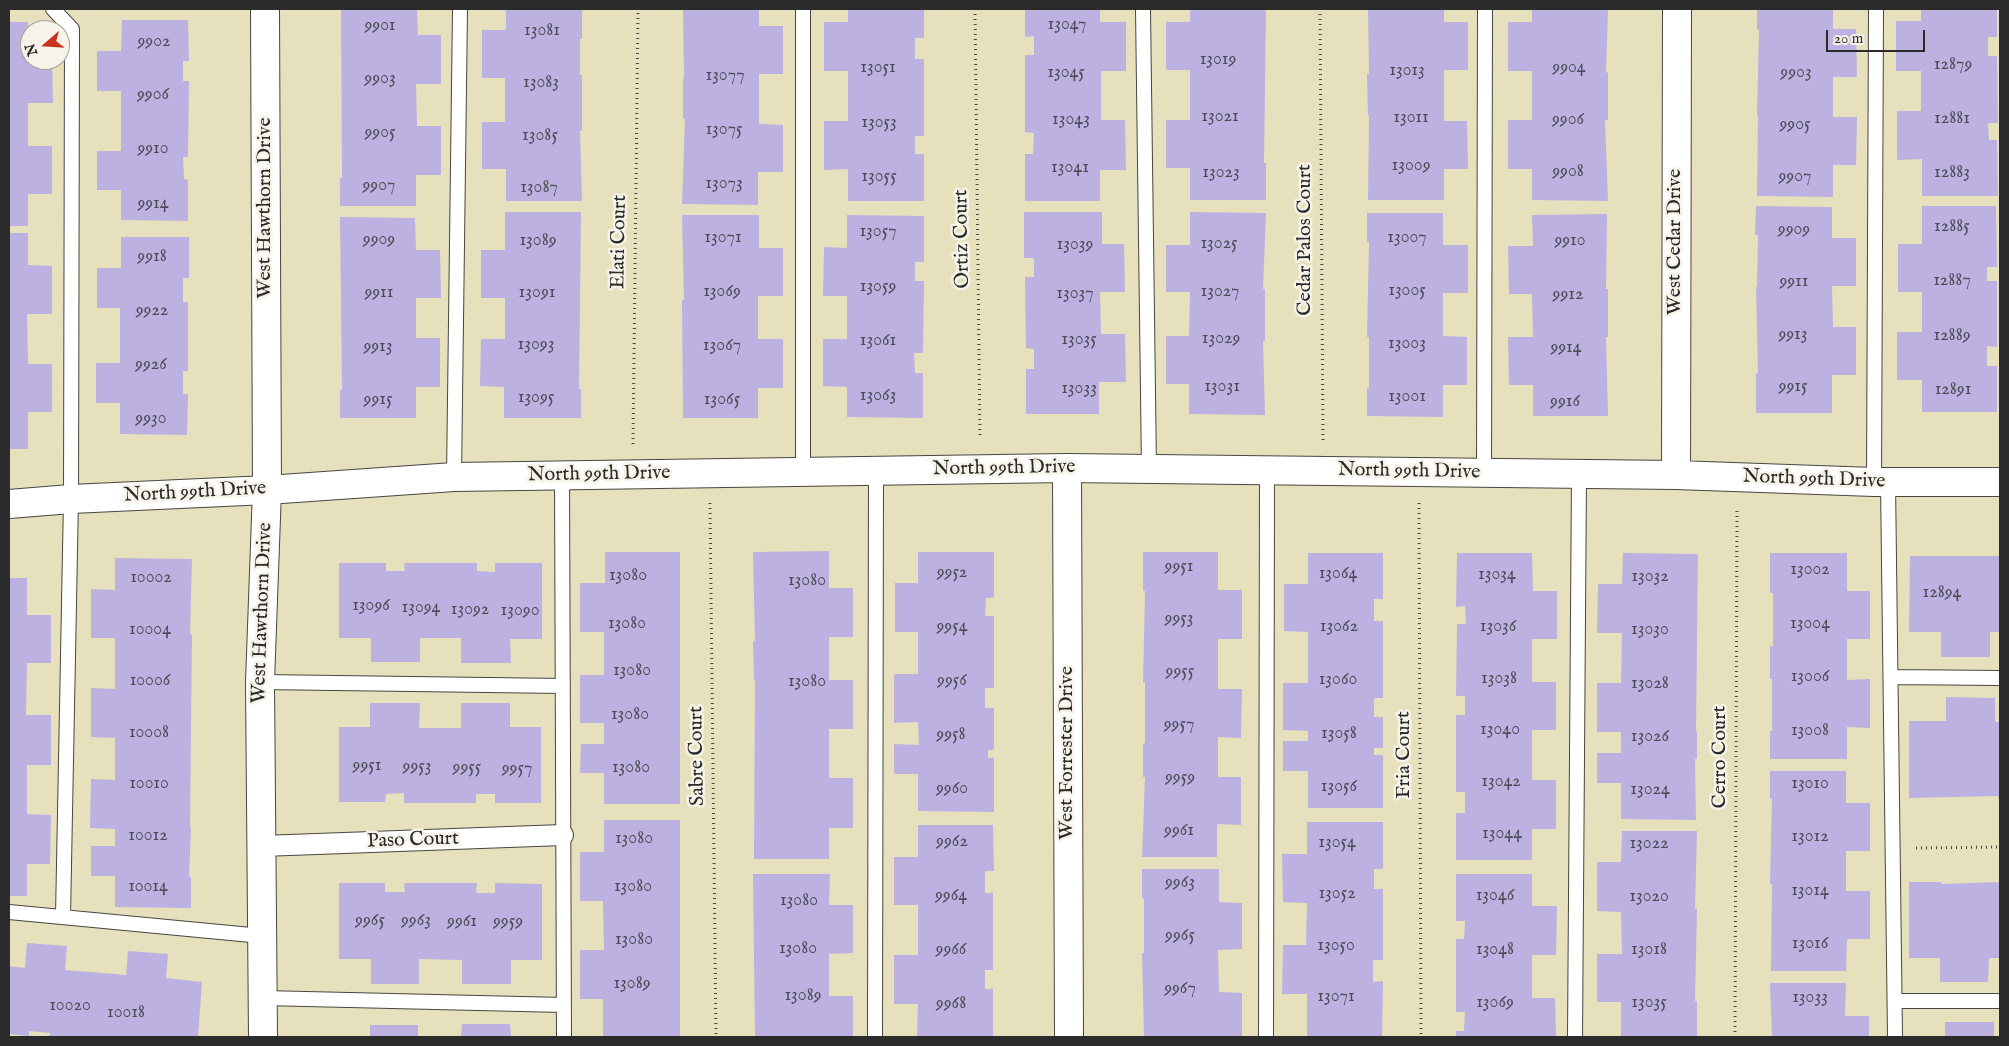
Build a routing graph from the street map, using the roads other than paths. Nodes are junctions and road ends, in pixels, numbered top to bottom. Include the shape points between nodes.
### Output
1 (53, 9) edge
2 (265, 9) edge
3 (460, 9) edge
4 (802, 9) edge
5 (1143, 9) edge
6 (1485, 9) edge
7 (1677, 9) edge
8 (1876, 9) edge
9 (1067, 468) junction
10 (1149, 469) junction
11 (876, 471) junction
12 (1267, 471) junction
13 (803, 472) junction
14 (1484, 473) junction
15 (1579, 474) junction
16 (1676, 475) junction
17 (562, 476) junction
18 (454, 477) junction
19 (1881, 482) junction
20 (2000, 482) edge
21 (267, 490) junction
22 (72, 499) junction
23 (9, 504) edge
24 (1891, 678) junction
25 (2000, 678) edge
26 (260, 682) junction
27 (563, 686) junction
28 (564, 835) junction
29 (262, 846) junction
30 (9, 912) edge
31 (63, 917) junction
32 (262, 936) junction
33 (263, 998) junction
34 (1895, 1001) junction
35 (2000, 1001) edge
36 (564, 1004) junction
37 (263, 1037) edge
38 (564, 1037) edge
39 (875, 1037) edge
40 (1069, 1037) edge
41 (1266, 1037) edge
42 (1575, 1037) edge
43 (1895, 1037) edge

1 - 22 lane via 72,28
2 - 21 street, West Hawthorn Drive
3 - 18 lane
4 - 13 lane
5 - 10 lane
6 - 14 lane
7 - 16 street, West Cedar Drive
8 - 19 lane
9 - 10 street, North 99th Drive
9 - 11 street, North 99th Drive
9 - 40 street, West Forrester Drive
10 - 12 street, North 99th Drive
11 - 13 street, North 99th Drive
11 - 39 lane
12 - 14 street, North 99th Drive
12 - 41 lane
13 - 17 street, North 99th Drive
14 - 15 street, North 99th Drive
15 - 16 street, North 99th Drive
15 - 42 lane
16 - 19 street, North 99th Drive
17 - 18 street, North 99th Drive
17 - 27 lane
18 - 21 street, North 99th Drive
19 - 20 street, North 99th Drive
19 - 24 lane
21 - 22 street, North 99th Drive
21 - 26 street, West Hawthorn Drive
22 - 23 street, North 99th Drive
22 - 31 lane
24 - 25 lane
24 - 34 lane
26 - 27 lane
26 - 29 street, West Hawthorn Drive
27 - 28 lane
28 - 29 street, Paso Court
28 - 36 lane
29 - 32 street, West Hawthorn Drive
30 - 31 lane
31 - 32 lane
32 - 33 street, West Hawthorn Drive
33 - 36 lane
33 - 37 street, West Hawthorn Drive
34 - 35 lane
34 - 43 lane
36 - 38 lane

